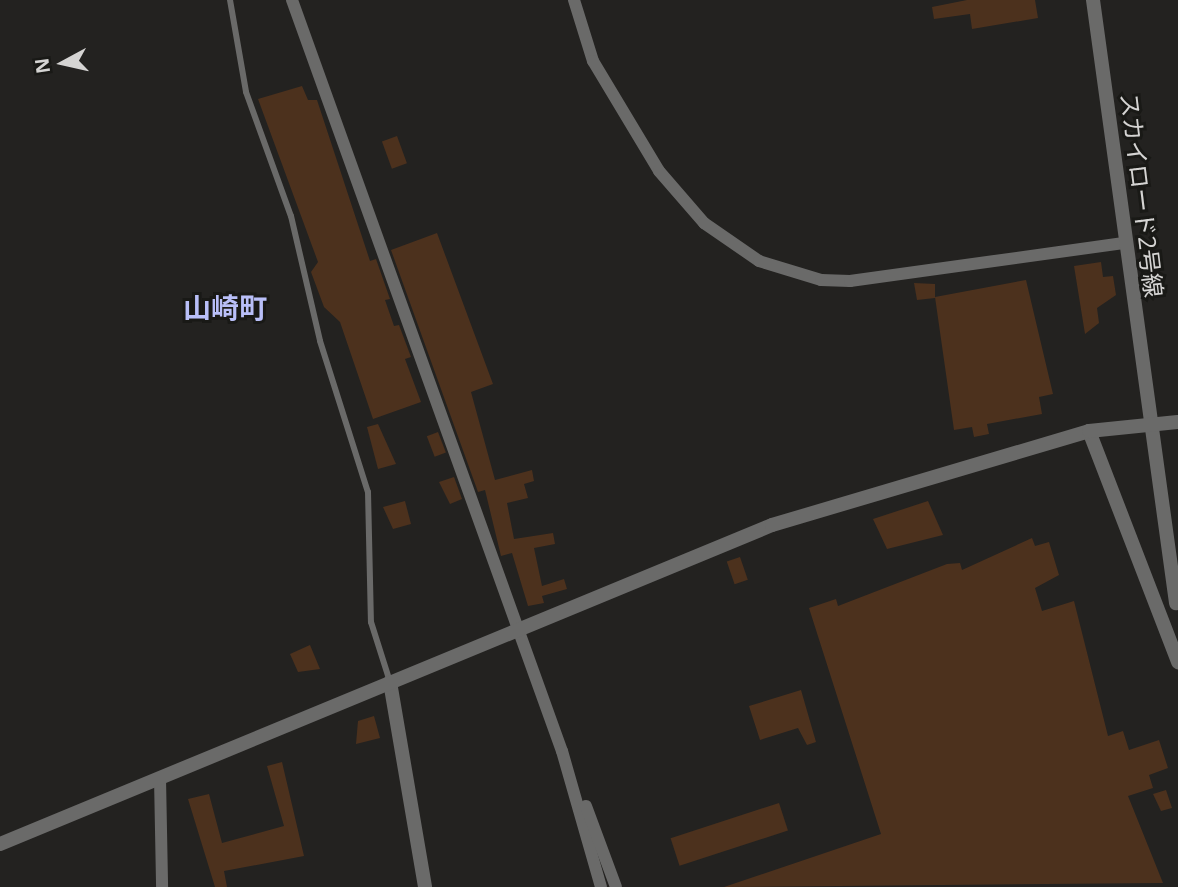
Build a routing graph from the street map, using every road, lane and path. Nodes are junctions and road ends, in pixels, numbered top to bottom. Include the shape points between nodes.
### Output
1 (230, 0) edge
2 (292, 0) edge
3 (574, 0) edge
4 (1093, 0) edge
5 (1125, 243) junction
6 (1149, 422) junction
7 (1178, 422) edge
8 (1089, 431) junction
9 (1177, 608) edge
10 (516, 630) junction
11 (1178, 662) edge
12 (390, 682) junction
13 (567, 769) junction
14 (160, 778) junction
15 (0, 844) edge
16 (162, 887) edge
17 (425, 887) edge
18 (601, 887) edge
19 (616, 887) edge

1 - 12 lane via 246,92 291,216 320,341 368,492 371,622
2 - 10 street
3 - 5 street via 593,61 659,171 704,223 759,261 808,277 850,281
4 - 5 street, スカイロード2号線
5 - 6 street, スカイロード2号線
6 - 7 street
6 - 8 street
6 - 9 street, スカイロード2号線
8 - 10 street via 772,525
8 - 11 street
10 - 12 street
10 - 13 street
12 - 14 street
12 - 17 street
13 - 18 street
13 - 19 street
14 - 15 street
14 - 16 street

